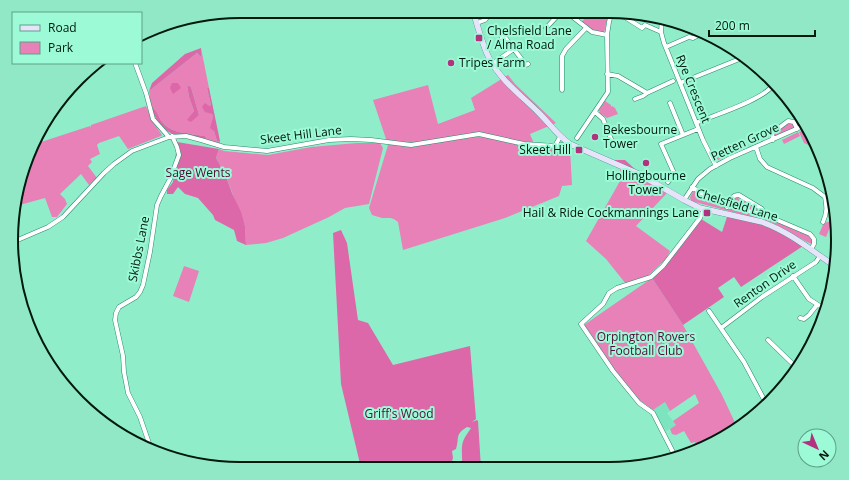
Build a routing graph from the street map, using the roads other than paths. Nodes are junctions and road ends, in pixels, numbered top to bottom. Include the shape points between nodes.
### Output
1 (475, 18) edge
2 (487, 18) edge
3 (555, 18) edge
4 (574, 18) edge
5 (610, 18) edge
6 (626, 18) edge
7 (477, 23) junction
8 (662, 25) edge
9 (546, 28) dead end
10 (586, 28) junction
11 (661, 32) junction
12 (607, 35) junction
13 (697, 36) edge
14 (502, 38) dead end
15 (666, 46) junction
16 (514, 49) junction
17 (738, 60) edge
18 (135, 64) edge
19 (492, 64) junction
20 (528, 64) dead end
21 (607, 74) junction
22 (673, 82) dead end
23 (680, 83) junction
24 (771, 88) edge
25 (562, 90) dead end
26 (647, 93) junction
27 (635, 99) dead end
28 (670, 103) dead end
29 (594, 112) junction
30 (696, 123) junction
31 (800, 127) edge
32 (698, 129) junction
33 (797, 129) junction
34 (683, 135) junction
35 (170, 136) junction
36 (560, 137) junction
37 (577, 138) dead end
38 (773, 140) junction
39 (570, 144) junction
40 (613, 144) dead end
41 (555, 146) junction
42 (756, 147) junction
43 (716, 166) junction
44 (668, 182) dead end
45 (692, 187) junction
46 (825, 197) joint
47 (684, 200) junction
48 (727, 207) junction
49 (704, 209) junction
50 (763, 214) junction
51 (823, 222) dead end
52 (18, 240) edge
53 (811, 249) junction
54 (820, 256) junction
55 (830, 263) edge
56 (793, 276) junction
57 (816, 305) junction
58 (820, 307) edge
59 (709, 310) dead end
60 (803, 320) dead end
61 (721, 328) junction
62 (768, 340) dead end
63 (793, 364) edge
64 (764, 399) edge
65 (149, 442) edge
66 (673, 452) edge

1 - 7 street, Chelsfield Lane
2 - 7 street
3 - 9 street
4 - 10 street
5 - 12 street
6 - 11 street via 642,28 645,25
7 - 19 street, Chelsfield Lane
8 - 11 street, Rye Crescent
10 - 12 street
10 - 25 street via 562,56
11 - 15 street, Rye Crescent
12 - 21 street
13 - 15 street
14 - 16 street via 504,36
15 - 23 street, Rye Crescent
16 - 19 street
16 - 20 street via 526,65
17 - 23 street
18 - 35 street, Skibbs Lane via 153,119
19 - 36 street, Chelsfield Lane
21 - 26 street via 618,76
21 - 29 street via 608,92
22 - 26 street
23 - 30 street, Rye Crescent
24 - 30 street via 760,97
26 - 27 street
28 - 34 street
29 - 37 street
29 - 40 street via 603,119
30 - 32 street, Rye Crescent
31 - 33 street, Petten Grove
32 - 34 street
32 - 43 street, Rye Crescent
33 - 38 street, Petten Grove
33 - 38 street via 794,122 788,121 772,133
34 - 44 street via 661,144 674,173
35 - 41 street, Skeet Hill Lane via 186,136 224,148 258,151 351,139 411,145 479,134 524,144
35 - 52 street, Skeet Hill Lane via 132,151 104,173 63,217 48,227
35 - 65 street, Skibbs Lane via 179,155 157,205 143,285 136,297 119,306 115,320 128,393
36 - 39 street, Chelsfield Lane
36 - 41 street
38 - 42 street, Petten Grove
39 - 41 street, Skeet Hill Lane
39 - 47 street, Chelsfield Lane via 639,173
42 - 43 street, Petten Grove
42 - 46 street via 760,159 772,171 813,188
43 - 45 street, Petten Grove via 703,174
45 - 47 street, Petten Grove
45 - 48 street, Chelsfield Lane
46 - 51 street via 827,213
47 - 49 street, Chelsfield Lane
48 - 50 street, Chelsfield Lane
48 - 50 street, Chelsfield Lane via 732,197 739,195 762,209
49 - 53 street, Chelsfield Lane via 772,225
49 - 66 street via 700,218 663,266 651,277 613,290 603,304 581,324 613,372 639,403 652,413
50 - 53 street, Chelsfield Lane via 810,234 814,239
53 - 54 street, Chelsfield Lane
54 - 55 street, Chelsfield Lane
54 - 56 street, Renton Drive via 816,262
56 - 57 street
56 - 61 street, Renton Drive
57 - 58 street
57 - 60 street
59 - 61 street
61 - 64 street via 744,362
62 - 63 street

